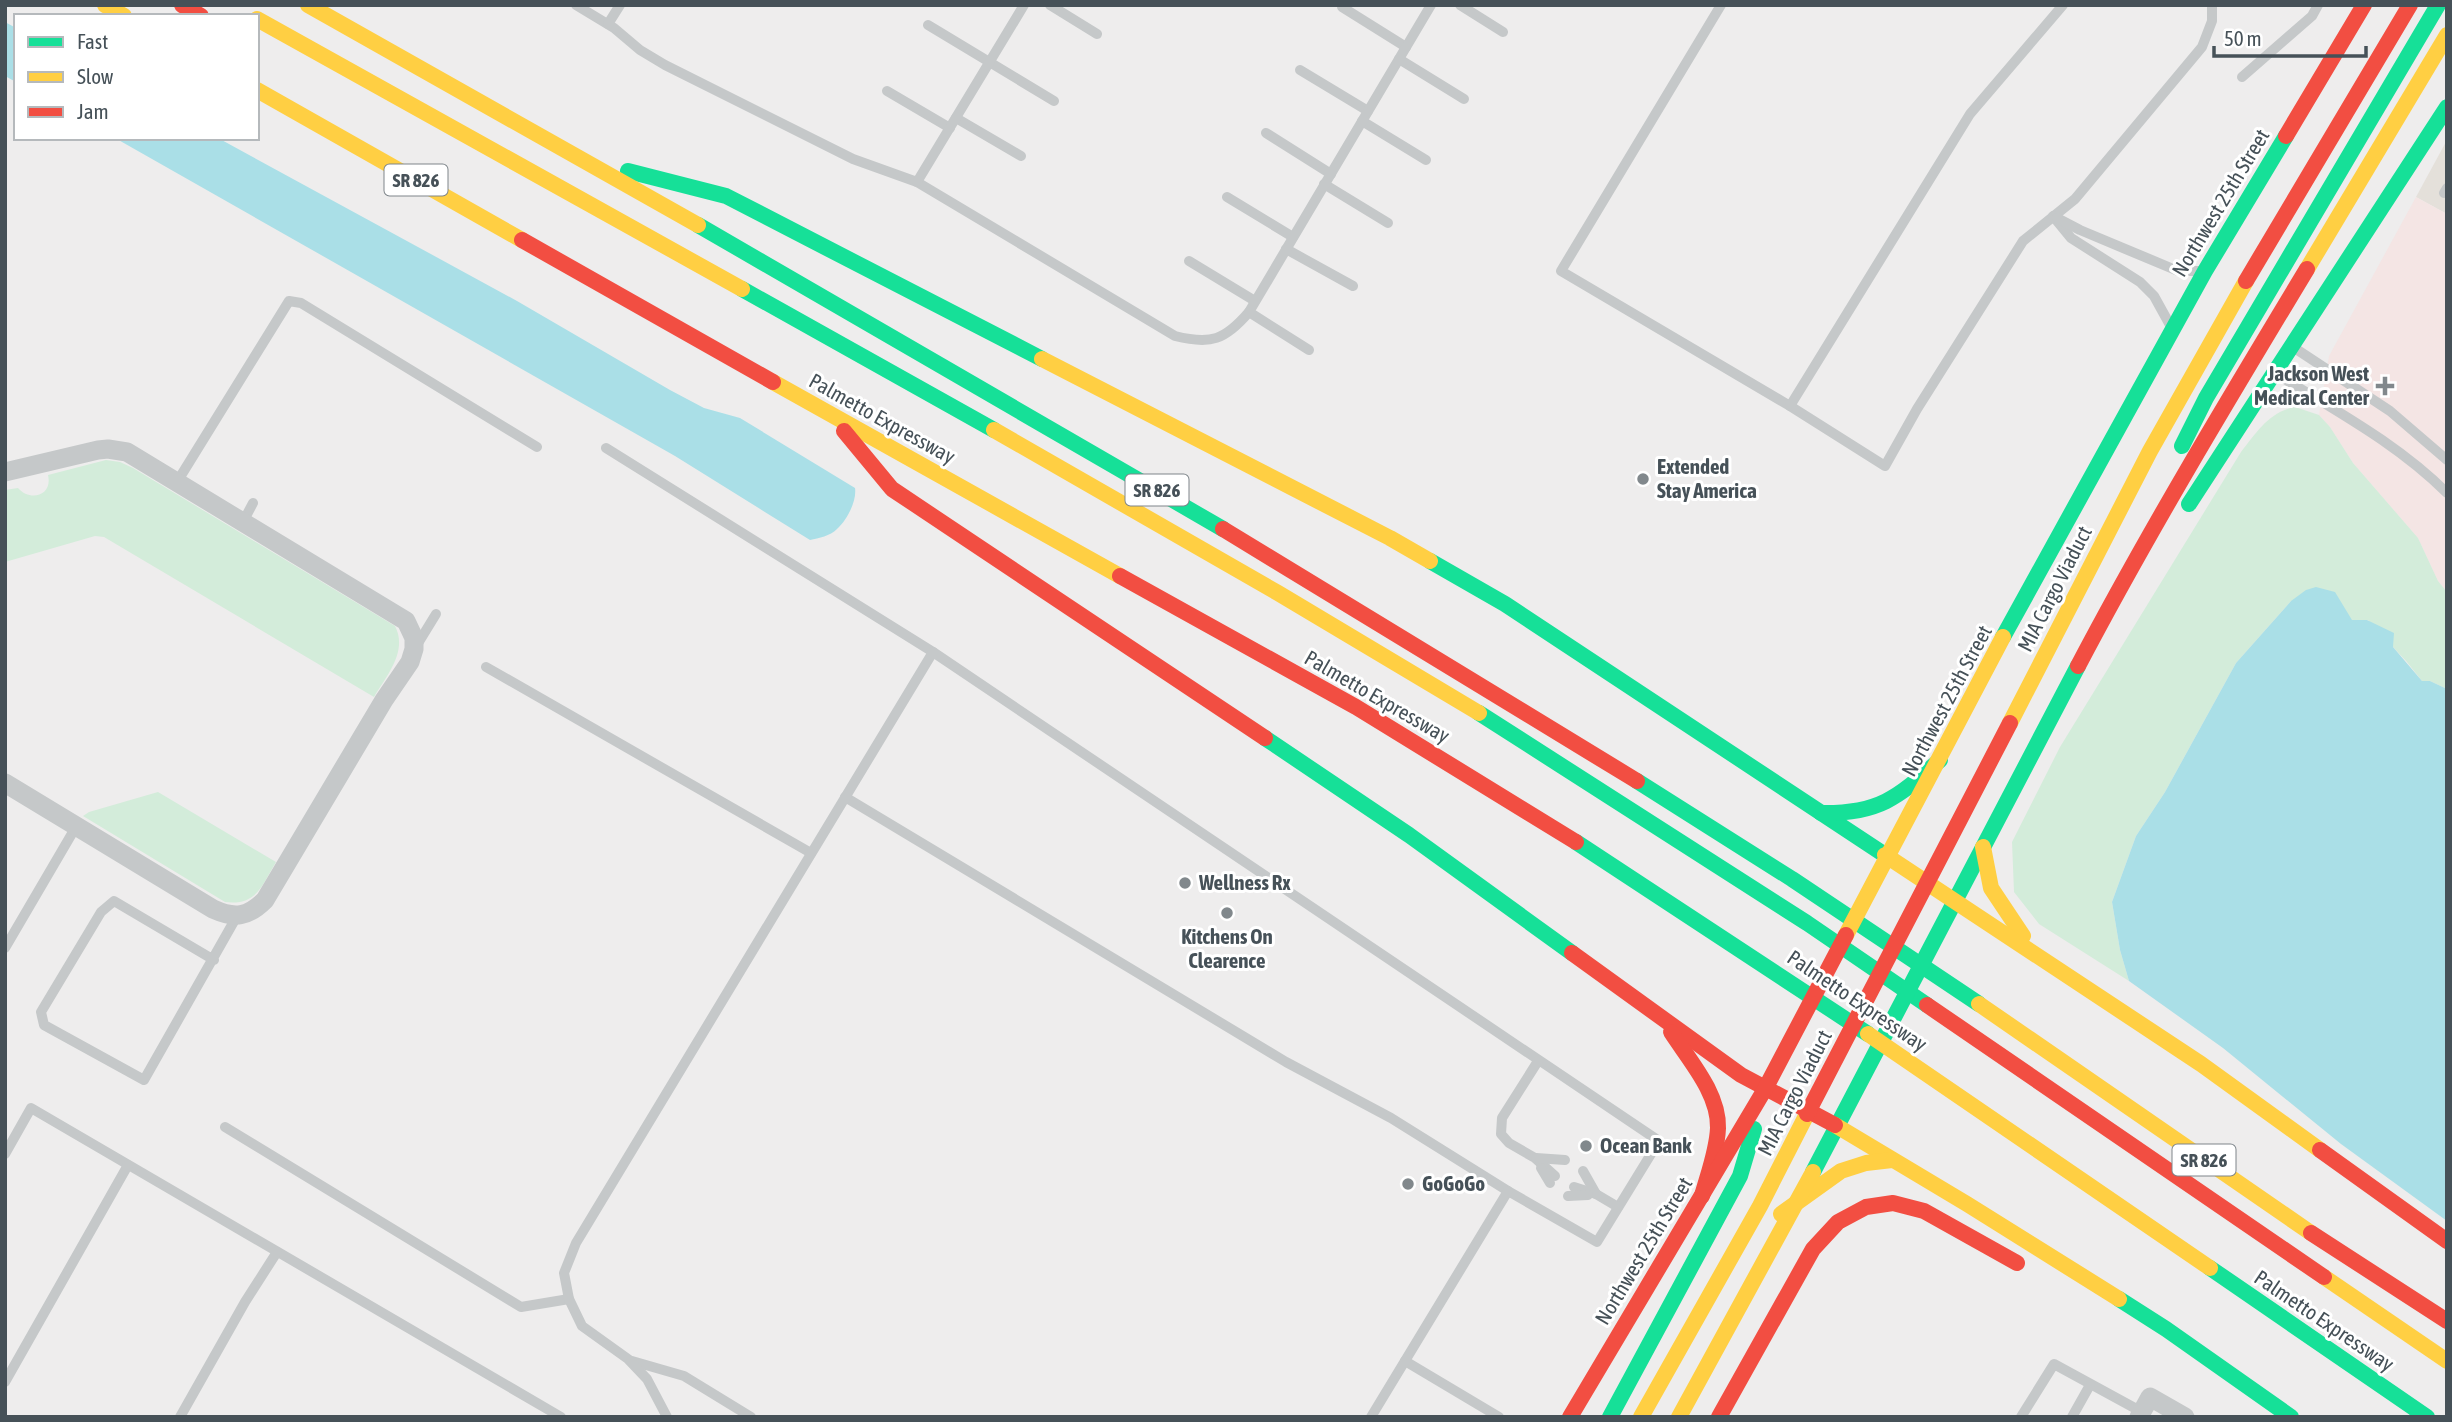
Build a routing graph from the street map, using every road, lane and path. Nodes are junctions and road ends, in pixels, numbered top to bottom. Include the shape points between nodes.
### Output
1 (105, 5) edge
2 (182, 5) edge
3 (308, 5) edge
4 (576, 5) edge
5 (620, 5) edge
6 (1024, 5) edge
7 (1050, 5) edge
8 (1431, 5) edge
9 (1460, 5) edge
10 (1721, 5) edge
11 (2063, 5) edge
12 (2212, 5) edge
13 (2318, 5) edge
14 (2364, 5) edge
15 (2410, 5) edge
16 (1342, 7) edge
17 (2437, 9) edge
18 (121, 14) edge
19 (198, 14) edge
20 (259, 20) edge
21 (608, 24) junction
22 (928, 25) dead end
23 (1503, 32) dead end
24 (1097, 34) dead end
25 (2447, 36) edge
26 (1406, 47) junction
27 (1399, 59) junction
28 (989, 63) junction
29 (1300, 70) dead end
30 (2242, 77) dead end
31 (259, 91) edge
32 (887, 91) dead end
33 (1464, 99) dead end
34 (1054, 101) dead end
35 (2447, 107) edge
36 (1368, 111) junction
37 (956, 118) junction
38 (1362, 121) junction
39 (950, 128) junction
40 (1266, 133) dead end
41 (1021, 156) dead end
42 (1426, 160) dead end
43 (587, 161) junction
44 (1331, 174) junction
45 (916, 183) junction
46 (1324, 184) junction
47 (1227, 197) dead end
48 (2053, 216) junction
49 (1388, 223) dead end
50 (1293, 237) junction
51 (1286, 249) junction
52 (1189, 261) dead end
53 (2205, 271) junction
54 (1353, 286) dead end
55 (1255, 302) junction
56 (1249, 312) junction
57 (2172, 328) junction
58 (2291, 346) junction
59 (1309, 350) dead end
60 (2274, 373) junction
61 (1790, 406) junction
62 (830, 414) junction
63 (537, 447) dead end
64 (607, 448) dead end
65 (2447, 460) edge
66 (5, 472) edge
67 (177, 482) junction
68 (2447, 493) edge
69 (253, 503) dead end
70 (243, 522) junction
71 (2177, 522) dead end
72 (2164, 543) dead end
73 (2132, 594) junction
74 (436, 614) dead end
75 (414, 649) junction
76 (933, 652) junction
77 (486, 667) dead end
78 (1940, 760) junction
79 (5, 783) edge
80 (845, 797) junction
81 (1821, 813) junction
82 (77, 825) junction
83 (1983, 847) junction
84 (811, 853) junction
85 (1889, 857) junction
86 (1952, 898) junction
87 (237, 916) junction
88 (9, 937) edge
89 (5, 948) edge
90 (2036, 953) junction
91 (1820, 957) dead end
92 (214, 960) junction
93 (1662, 1017) junction
94 (1910, 1020) dead end
95 (1538, 1060) junction
96 (1765, 1089) junction
97 (1831, 1123) junction
98 (225, 1127) dead end
99 (5, 1154) edge
100 (1535, 1158) junction
101 (1892, 1160) junction
102 (128, 1165) junction
103 (1508, 1191) junction
104 (1596, 1194) junction
105 (1702, 1196) junction
106 (1618, 1207) junction
107 (1784, 1218) junction
108 (2447, 1241) edge
109 (277, 1252) junction
110 (2033, 1272) dead end
111 (569, 1299) junction
112 (2447, 1321) edge
113 (628, 1359) junction
114 (1405, 1361) junction
115 (2447, 1361) edge
116 (2185, 1362) dead end
117 (5, 1382) edge
118 (2090, 1385) junction
119 (2144, 1409) edge
120 (1376, 1415) edge
121 (2291, 1416) edge
122 (180, 1417) edge
123 (561, 1417) edge
124 (667, 1417) edge
125 (751, 1417) edge
126 (1499, 1417) edge
127 (1570, 1417) edge
128 (1610, 1417) edge
129 (1642, 1417) edge
130 (1666, 1417) edge
131 (1679, 1417) edge
132 (1719, 1417) edge
133 (2021, 1417) edge
134 (2072, 1417) edge
135 (2185, 1417) edge
136 (2427, 1417) edge

1 - 18 main road
2 - 19 main road
3 - 43 main road, SR 826
4 - 21 lane
5 - 21 lane
6 - 28 lane
7 - 24 lane
8 - 26 lane
9 - 23 lane
10 - 61 lane via 1561,271
11 - 61 lane via 1970,114
12 - 48 lane via 2212,21 2202,47 2075,199
13 - 30 lane via 2312,16
14 - 53 main road, Northwest 25th Street
15 - 129 main road, MIA Cargo Viaduct via 2150,451 1760,1206
16 - 26 lane
17 - 73 main road via 2198,414 2156,505
20 - 115 main road via 906,380 1500,726 1807,923
21 - 45 lane via 665,65 853,159
22 - 28 lane
25 - 107 main road via 2105,614
26 - 27 lane
27 - 33 lane
27 - 36 lane
28 - 34 lane
28 - 37 lane
29 - 36 lane
31 - 62 main road, Palmetto Expressway / SR 826
32 - 39 lane
35 - 58 main road
36 - 38 lane
37 - 39 lane
37 - 41 lane
38 - 42 lane
38 - 44 lane
39 - 45 lane
40 - 44 lane
43 - 81 main road via 726,196 1377,531 1505,604
43 - 112 main road, SR 826 via 1418,643 1823,900 2261,1200
44 - 46 lane
45 - 56 lane via 1175,336 1195,341 1216,339 1234,330
46 - 49 lane
46 - 50 lane
47 - 50 lane
48 - 53 lane via 2178,271
48 - 57 lane via 2071,238 2140,282
48 - 61 lane via 2023,242 1885,466
50 - 51 lane
51 - 54 lane
51 - 55 lane
52 - 55 lane
53 - 57 main road, Northwest 25th Street
55 - 56 lane
56 - 59 lane
57 - 78 main road, Northwest 25th Street
58 - 60 main road
58 - 65 lane via 2390,411
60 - 68 lane via 2389,444
60 - 71 main road
62 - 93 main road via 892,489 1409,835
62 - 136 main road, Palmetto Expressway / SR 826 via 1356,707 1577,842 1912,1063
63 - 67 lane via 301,303 289,301
64 - 76 lane
66 - 67 street via 108,449 127,452
67 - 70 street
69 - 70 lane
70 - 75 street via 406,621
72 - 73 main road
73 - 83 main road
74 - 75 lane
75 - 87 street via 265,900 248,914
76 - 80 lane
76 - 95 lane
77 - 84 lane
78 - 81 main road via 1885,804 1863,812
78 - 85 main road, Northwest 25th Street
79 - 82 street
80 - 84 lane
80 - 103 lane
81 - 85 main road
82 - 87 street via 213,909
82 - 88 lane
83 - 86 main road
83 - 90 main road via 1991,888
84 - 111 lane via 576,1243 564,1273
85 - 86 main road
85 - 96 main road, Northwest 25th Street
86 - 90 main road
86 - 97 main road
87 - 92 lane
88 - 89 lane
90 - 108 main road via 2254,1100
91 - 94 main road
92 - 92 lane via 144,1080 44,1026 41,1012 101,912 114,901
93 - 96 main road
93 - 105 main road via 1711,1097 1718,1121
95 - 100 lane via 1502,1118 1501,1134
95 - 106 lane via 1659,1141
96 - 97 main road
96 - 105 main road, Northwest 25th Street
96 - 128 main road via 1740,1176
97 - 101 main road
97 - 107 main road
98 - 111 lane via 521,1307
99 - 102 lane via 32,1108
100 - 100 lane via 1557,1172
101 - 107 main road via 1841,1171
101 - 121 main road via 2165,1329
102 - 109 lane
102 - 117 lane
103 - 106 lane via 1597,1242
103 - 114 lane
104 - 104 lane via 1576,1183
104 - 106 lane
105 - 127 main road, Northwest 25th Street
107 - 130 main road
107 - 131 main road
109 - 122 lane
109 - 123 lane
110 - 132 main road via 1924,1211 1893,1203 1866,1207 1838,1222 1813,1249
111 - 113 lane via 583,1326
113 - 124 lane via 647,1379
113 - 125 lane via 684,1376
114 - 120 lane
114 - 126 lane
116 - 121 main road
118 - 119 lane
118 - 133 lane via 2054,1364
118 - 134 lane
119 - 135 street

